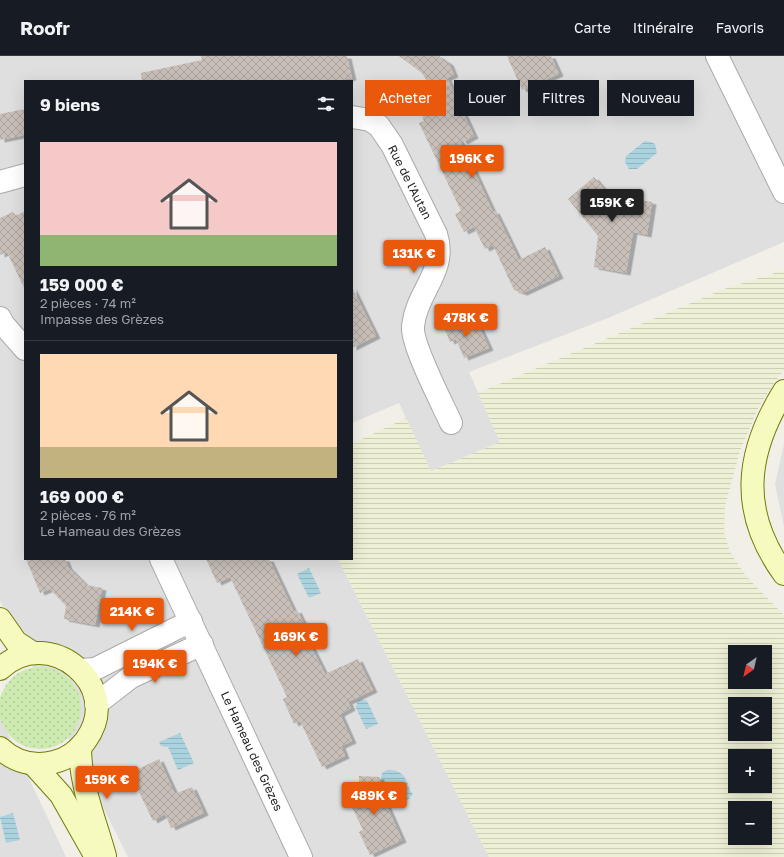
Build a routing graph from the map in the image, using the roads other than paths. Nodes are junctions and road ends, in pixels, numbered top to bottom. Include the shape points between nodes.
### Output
1 (717, 56) edge
2 (353, 117) edge
3 (24, 175) edge
4 (0, 182) edge
5 (784, 192) edge
6 (0, 318) edge
7 (24, 348) edge
8 (784, 391) edge
9 (451, 423) dead end
10 (162, 560) edge
11 (784, 574) edge
12 (0, 619) edge
13 (191, 621) junction
14 (202, 644) junction
15 (33, 653) junction
16 (0, 669) edge
17 (80, 670) junction
18 (96, 704) junction
19 (80, 747) junction
20 (0, 749) edge
21 (33, 764) junction
22 (96, 857) edge
23 (105, 857) edge
24 (301, 857) edge

1 - 5 street
2 - 9 street, Rue de l'Autan via 370,120 379,126 388,138 440,246 438,263 418,306 413,327 416,345
3 - 4 street
6 - 7 street
8 - 11 street via 775,406 758,449 752,489 754,512 765,545
10 - 13 street, Le Hameau des Grèzes
12 - 15 street via 16,642
13 - 14 street, Le Hameau des Grèzes
13 - 17 street via 95,669
14 - 18 street via 131,677
14 - 24 street, Le Hameau des Grèzes
15 - 16 street via 10,660
15 - 17 street via 56,655
17 - 18 street via 93,692
18 - 19 street via 95,720 90,734
19 - 21 street via 70,756 58,761
19 - 23 street via 84,785
20 - 21 street via 10,756
21 - 22 street via 61,795

